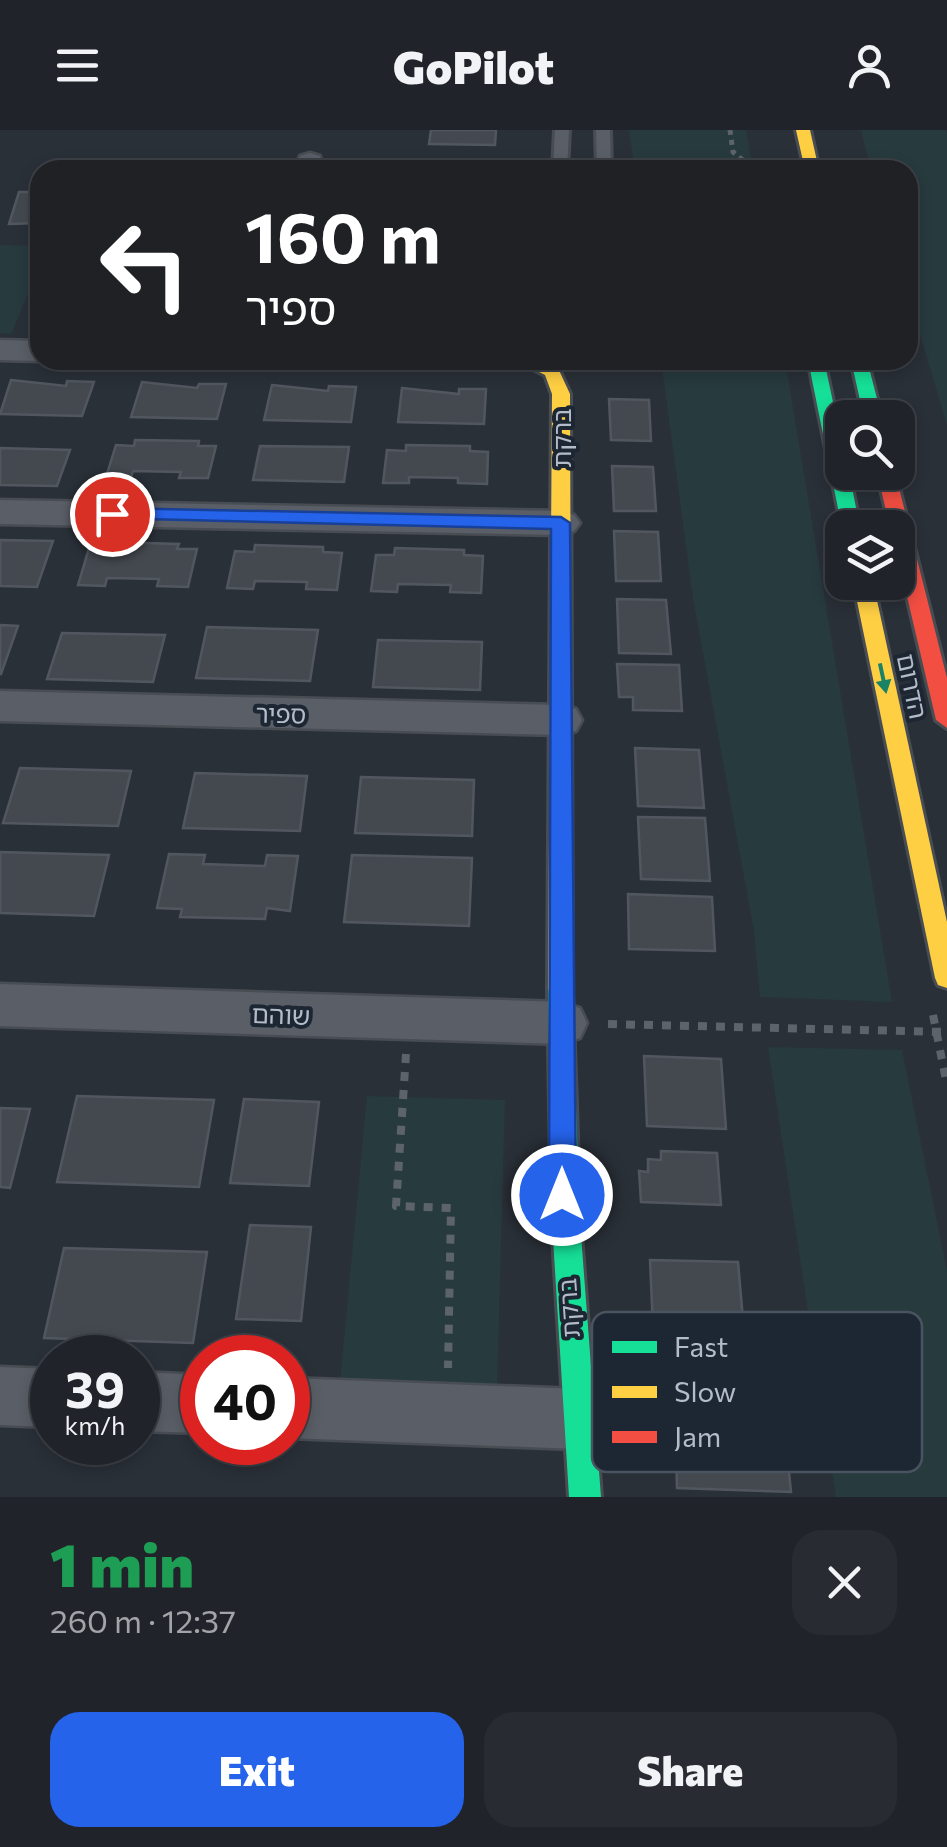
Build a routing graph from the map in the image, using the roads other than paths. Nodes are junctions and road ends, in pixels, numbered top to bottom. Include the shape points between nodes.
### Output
1 (562, 130) edge
2 (603, 130) edge
3 (802, 130) edge
4 (560, 160) edge
5 (604, 160) edge
6 (810, 160) edge
7 (0, 350) edge
8 (30, 351) edge
9 (548, 370) edge
10 (818, 370) edge
11 (861, 370) edge
12 (869, 400) edge
13 (890, 490) edge
14 (847, 510) edge
15 (0, 512) edge
16 (561, 523) junction
17 (867, 600) edge
18 (0, 706) edge
19 (561, 720) junction
20 (947, 720) edge
21 (947, 978) edge
22 (0, 1005) edge
23 (562, 1023) junction
24 (0, 1396) edge
25 (30, 1397) edge
26 (310, 1409) edge
27 (576, 1419) junction
28 (585, 1497) edge

1 - 4 lane
2 - 5 lane
3 - 6 main road
7 - 8 street
9 - 16 main road, ברקת via 560,388
10 - 14 main road
11 - 12 main road
13 - 20 main road, הדרום
15 - 16 street
16 - 19 main road, ברקת
17 -> 21 main road, הדרום
18 - 19 street, ספיר
19 - 23 main road, ברקת
22 - 23 street, שוהם
23 - 27 main road, ברקת via 564,1236
24 - 25 street
26 - 27 street
27 - 28 main road, ברקת

